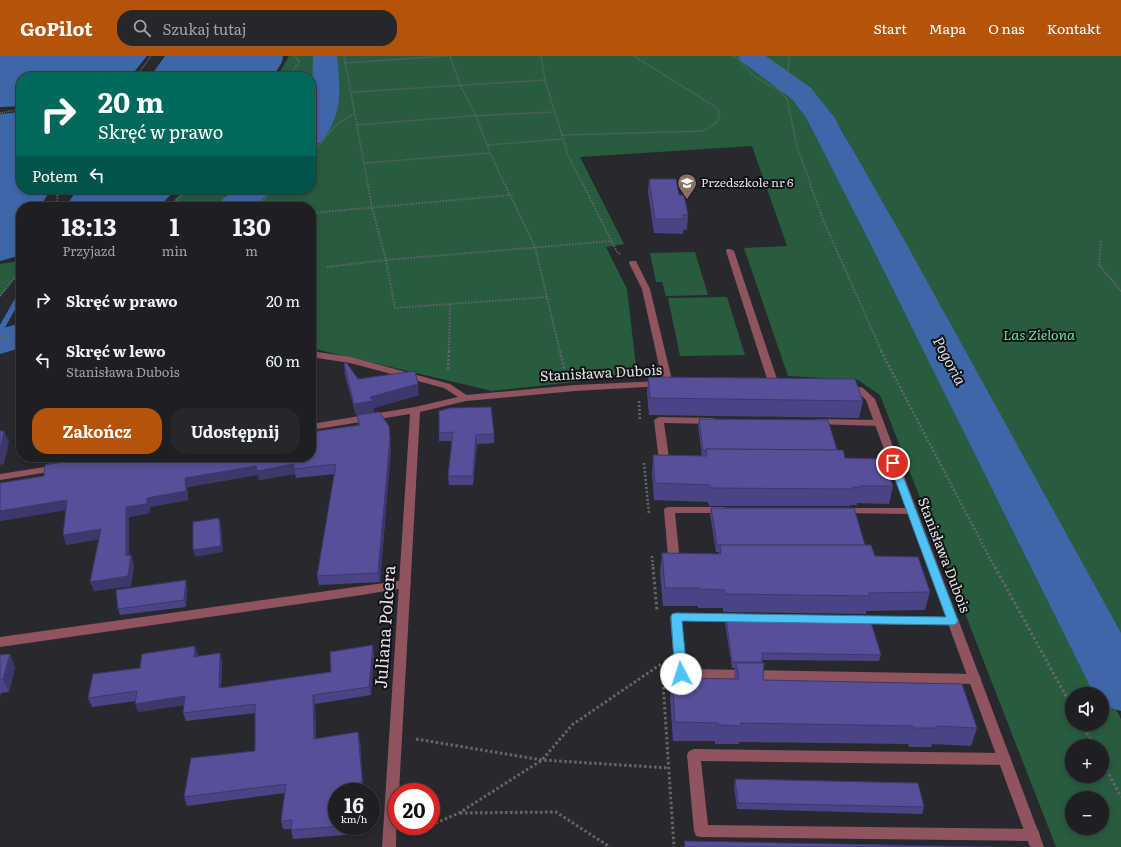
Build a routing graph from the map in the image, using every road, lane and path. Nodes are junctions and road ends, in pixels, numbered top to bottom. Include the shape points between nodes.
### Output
1 (151, 56) edge
2 (294, 56) edge
3 (344, 56) edge
4 (448, 56) edge
5 (541, 56) edge
6 (634, 56) edge
7 (733, 56) edge
8 (789, 56) edge
9 (345, 63) junction
10 (140, 72) edge
11 (293, 72) edge
12 (545, 80) junction
13 (460, 85) junction
14 (780, 90) junction
15 (352, 92) junction
16 (16, 110) edge
17 (555, 112) junction
18 (0, 113) edge
19 (355, 113) junction
20 (476, 116) junction
21 (357, 125) junction
22 (562, 135) junction
23 (562, 139) junction
24 (488, 145) junction
25 (316, 148) edge
26 (490, 152) junction
27 (365, 163) junction
28 (182, 194) edge
29 (269, 194) edge
30 (510, 195) junction
31 (175, 202) edge
32 (260, 202) edge
33 (372, 208) junction
34 (316, 213) edge
35 (612, 240) junction
36 (1101, 241) dead end
37 (535, 247) junction
38 (730, 251) dead end
39 (386, 260) junction
40 (632, 262) joint
41 (327, 267) dead end
42 (16, 276) edge
43 (1121, 291) edge
44 (0, 296) edge
45 (547, 298) junction
46 (450, 304) junction
47 (16, 332) edge
48 (0, 337) edge
49 (5, 337) junction
50 (16, 346) edge
51 (316, 355) edge
52 (789, 385) edge
53 (833, 385) edge
54 (448, 386) junction
55 (575, 388) junction
56 (466, 398) junction
57 (415, 410) junction
58 (722, 421) edge
59 (808, 422) edge
60 (878, 423) junction
61 (316, 426) edge
62 (680, 461) edge
63 (71, 466) edge
64 (0, 477) edge
65 (731, 510) edge
66 (833, 511) edge
67 (911, 511) junction
68 (690, 557) edge
69 (405, 584) junction
70 (747, 618) edge
71 (850, 620) edge
72 (953, 621) junction
73 (0, 642) edge
74 (661, 664) dead end
75 (975, 679) junction
76 (1065, 694) edge
77 (395, 736) junction
78 (1004, 759) junction
79 (542, 760) junction
80 (669, 768) dead end
81 (1109, 774) edge
82 (1121, 797) edge
83 (459, 813) junction
84 (440, 821) edge
85 (1035, 841) edge
86 (389, 847) edge
87 (610, 847) edge

1 - 10 path
2 - 11 path via 300,61
3 - 9 path
4 - 9 path
4 - 13 path
5 - 12 path
6 - 22 path via 717,108 720,114 717,122 704,131
7 - 14 path via 759,80
8 - 14 path via 788,77
9 - 15 path
12 - 13 path
12 - 17 path
13 - 15 path
13 - 20 path
14 - 76 path via 787,99 797,147 824,222 873,335 987,553
15 - 19 path
16 - 18 path
17 - 20 path
17 - 22 path
19 - 21 path
19 - 25 path via 337,124
20 - 21 path
20 - 24 path
21 - 27 path
22 - 23 path
23 - 24 path
23 - 35 path
24 - 26 path
26 - 27 path
26 - 30 path
27 - 33 path
28 - 31 path
29 - 32 path
30 - 33 path
30 - 37 path
33 - 34 path
33 - 39 path
35 - 37 path
35 - 40 path via 617,252
36 - 43 path via 1099,265
37 - 39 path
37 - 45 path
38 - 52 street via 771,384
39 - 41 path
39 - 46 path via 395,308
40 - 55 street, Stanisława Dubois via 646,289 672,384
42 - 44 path
45 - 46 path
45 - 55 path via 566,376
46 - 54 path
47 - 49 path
48 - 49 path
49 - 50 path
51 - 54 street via 351,360
53 - 60 street, Stanisława Dubois via 850,387 866,394
54 - 56 street
55 - 56 street, Stanisława Dubois
56 - 57 street, Stanisława Dubois
57 - 61 street, Stanisława Dubois
57 - 69 street, Juliana Polcera
58 - 62 street via 659,420 664,461
59 - 60 street
60 - 67 street, Stanisława Dubois via 889,463
63 - 64 street
65 - 68 street via 669,510 674,557
66 - 67 street
67 - 72 street, Stanisława Dubois via 925,558
69 - 73 street
69 - 77 street, Juliana Polcera
70 - 75 street via 676,617 681,674
71 - 72 street
72 - 75 street, Stanisława Dubois
74 - 79 path via 572,725
75 - 78 street, Stanisława Dubois
77 - 79 path
77 - 86 street, Juliana Polcera
78 - 85 street, Stanisława Dubois
78 - 85 street via 694,755 701,831
79 - 80 path
79 - 83 path
81 - 82 path
83 - 84 path
83 - 87 path via 556,812

